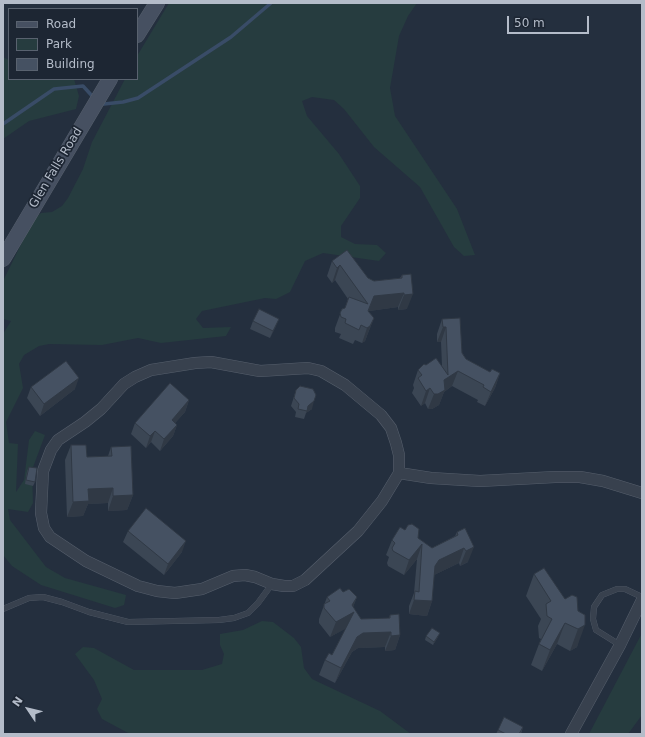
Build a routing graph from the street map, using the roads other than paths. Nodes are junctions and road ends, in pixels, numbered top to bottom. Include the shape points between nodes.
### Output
1 (157, 3) edge
2 (138, 33) edge
3 (109, 80) edge
4 (3, 258) edge
5 (399, 473) junction
6 (642, 493) edge
7 (272, 584) junction
8 (642, 599) edge
9 (3, 610) edge
10 (620, 645) junction
11 (571, 734) edge

1 - 2 street
3 - 4 street, Glen Falls Road
5 - 6 street via 480,482 580,477
5 - 7 street via 382,501 358,531 304,580 293,586
5 - 7 street via 396,443 381,415 345,385 321,371 308,368 260,371 211,362 151,370 124,384 101,409 58,440 51,450 43,471 40,513 50,538 61,546 138,586 157,591 175,593 202,589 232,576 245,575
7 - 9 lane via 248,613 219,620 128,622 43,598 29,598
8 - 10 street
8 - 10 lane via 625,589 617,589 602,595 594,606 592,619 596,630
10 - 11 street

